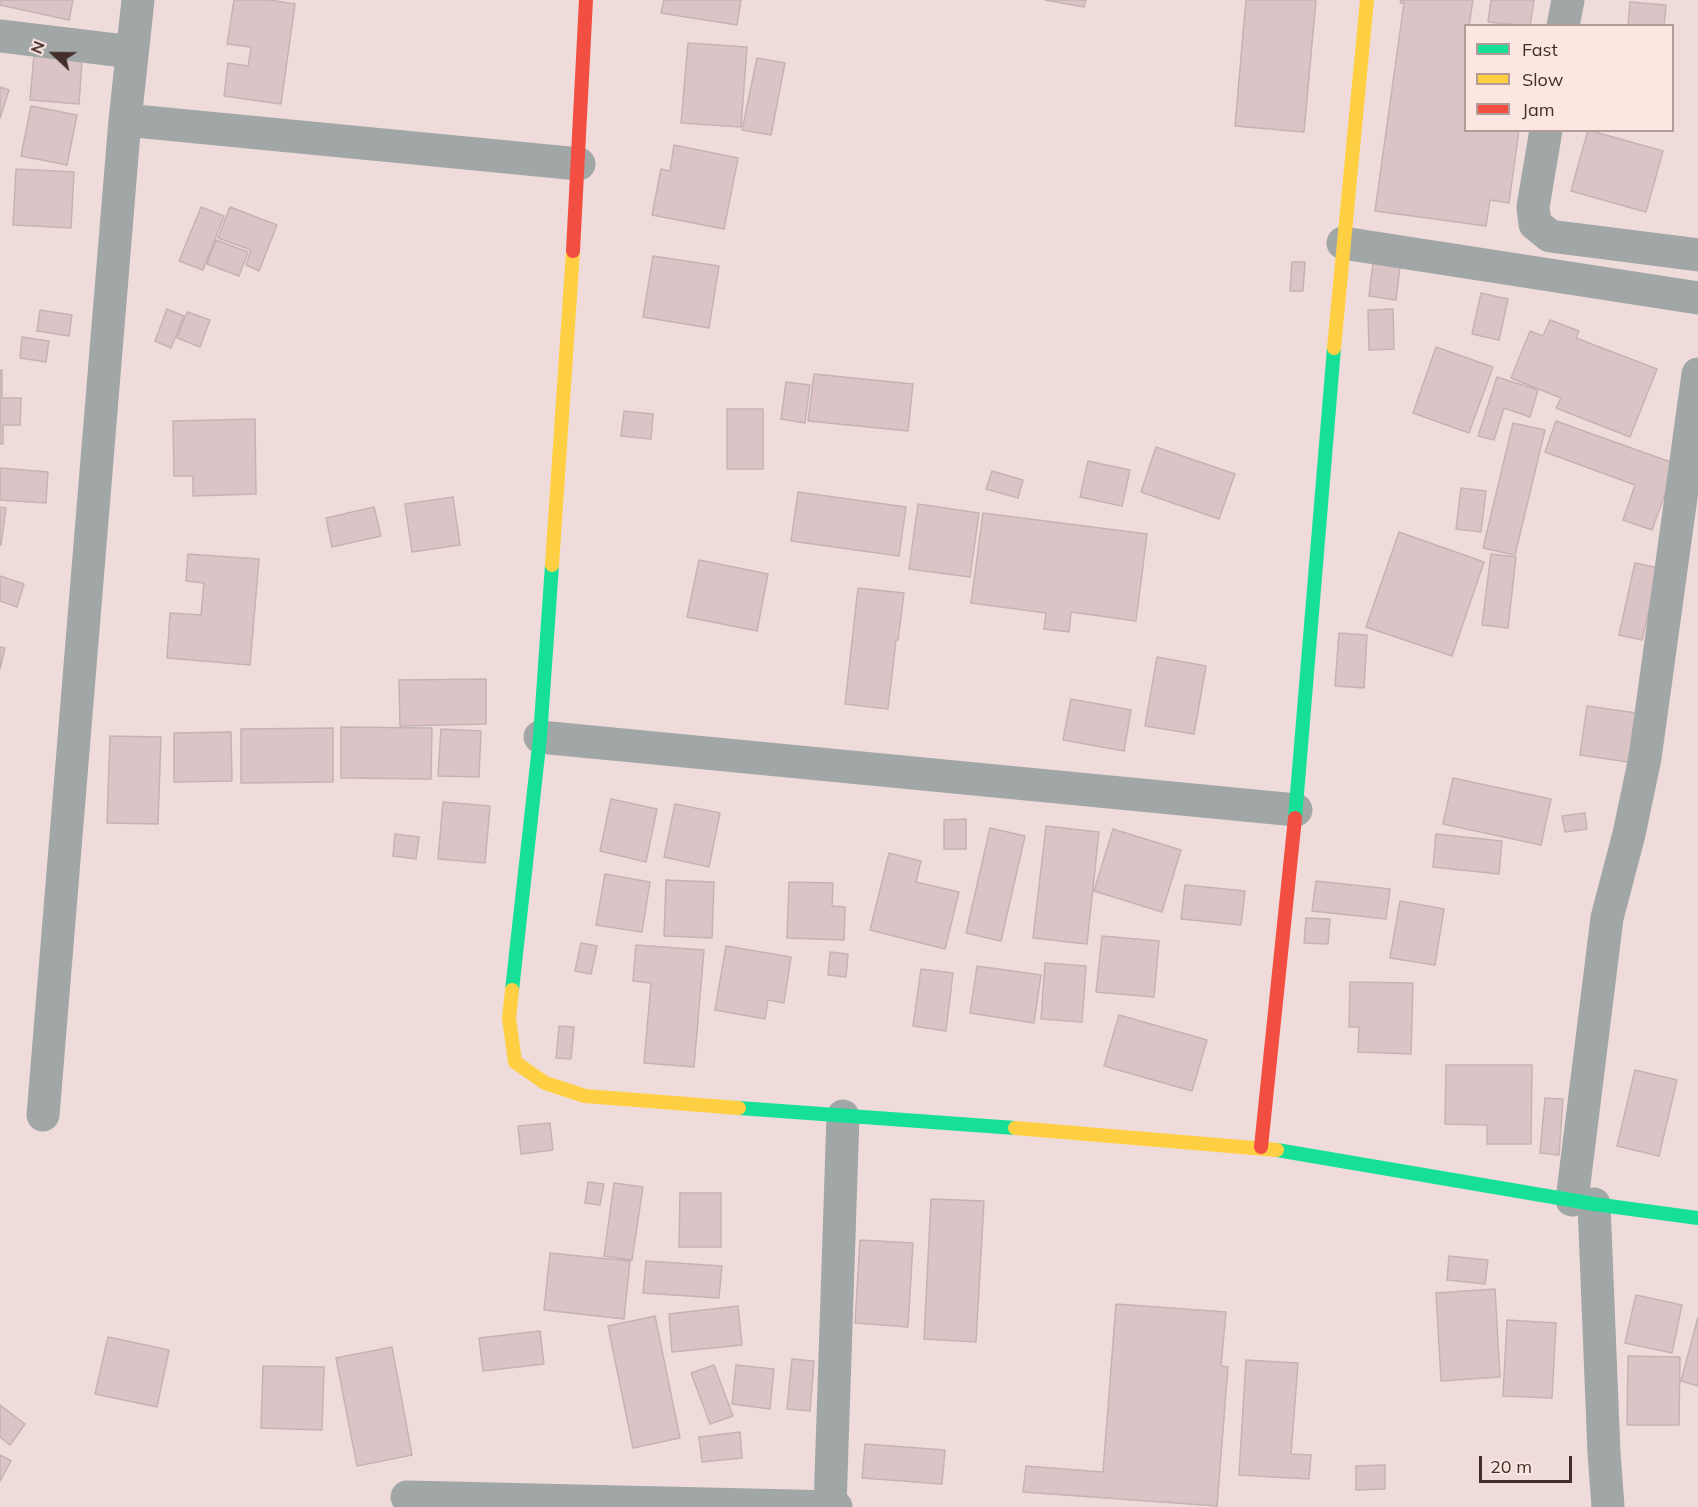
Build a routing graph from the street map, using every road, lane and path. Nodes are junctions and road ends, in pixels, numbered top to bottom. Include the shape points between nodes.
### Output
1 (138, 0) edge
2 (586, 0) edge
3 (1366, 0) edge
4 (1568, 0) edge
5 (1563, 24) edge
6 (0, 36) edge
7 (132, 52) junction
8 (124, 120) junction
9 (1546, 132) edge
10 (579, 164) junction
11 (1343, 243) junction
12 (1698, 255) edge
13 (1698, 298) edge
14 (1698, 374) edge
15 (540, 737) junction
16 (1296, 810) junction
17 (43, 1114) dead end
18 (843, 1116) junction
19 (1261, 1147) junction
20 (1583, 1202) junction
21 (1698, 1218) edge
22 (408, 1497) dead end
23 (832, 1507) edge
24 (1608, 1507) edge

1 - 7 street
2 - 10 street
3 - 11 street
4 - 5 street
6 - 7 street
7 - 8 street
8 - 10 street
8 - 17 street
9 - 12 street via 1533,207 1535,224 1542,230 1550,236
10 - 15 street
11 - 13 street
11 - 16 street
14 - 20 street via 1644,758 1607,918
15 - 16 street
15 - 18 street via 509,1018 515,1062 545,1083 585,1096
16 - 19 street
18 - 19 street
18 - 23 street
19 - 20 street
20 - 21 street
20 - 24 street
22 - 23 street

